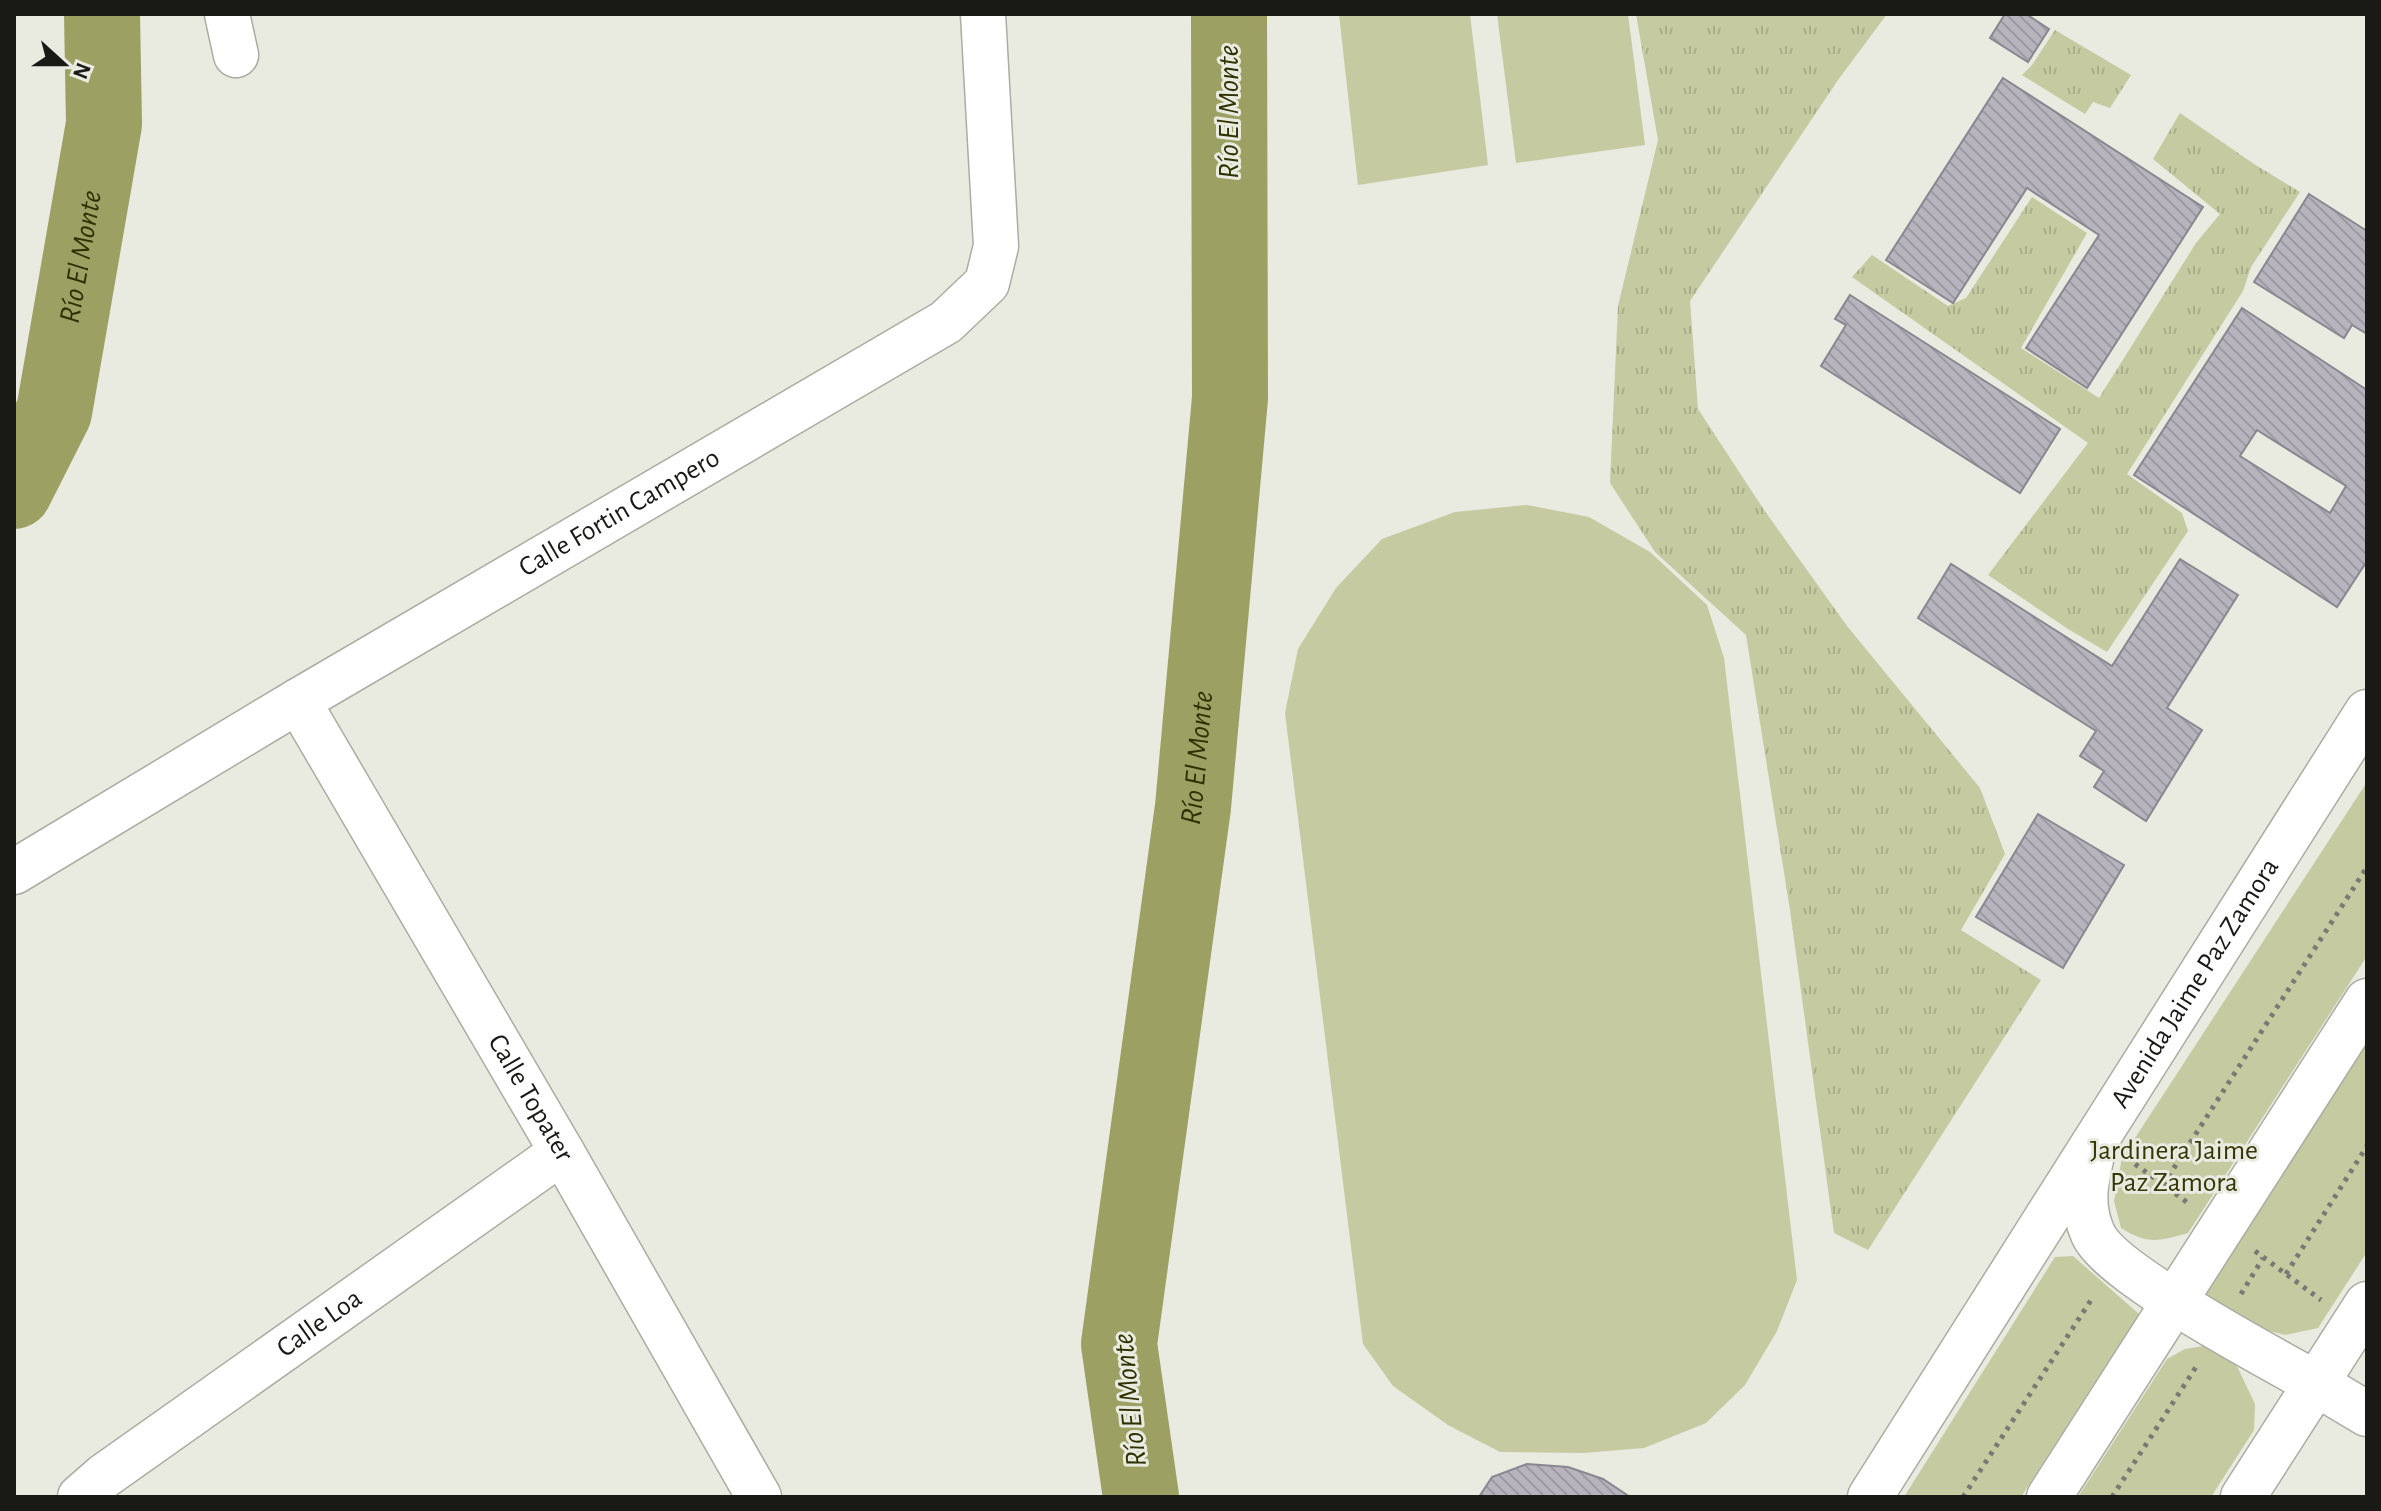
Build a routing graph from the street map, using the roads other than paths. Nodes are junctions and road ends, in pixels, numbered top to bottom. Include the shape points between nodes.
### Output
1 (983, 14) edge
2 (298, 701) junction
3 (2367, 712) edge
4 (14, 872) edge
5 (2367, 1001) edge
6 (2097, 1137) junction
7 (562, 1152) junction
8 (2175, 1302) junction
9 (2367, 1304) edge
10 (2315, 1383) junction
11 (2367, 1414) edge
12 (80, 1497) edge
13 (759, 1497) edge
14 (1870, 1497) edge
15 (2049, 1497) edge
16 (2243, 1497) edge

1 - 2 street, Calle Fortin Campero via 996,246 987,283 946,322
2 - 4 street, Calle Fortin Campero
2 - 7 street, Calle Topater
3 - 6 street, Avenida Jaime Paz Zamora
5 - 8 street
6 - 8 street via 2083,1191 2093,1236 2116,1261
6 - 14 street, Avenida Jaime Paz Zamora
7 - 12 street, Calle Loa
7 - 13 street, Calle Topater
8 - 10 street
8 - 15 street
9 - 10 street
10 - 11 street
10 - 16 street

